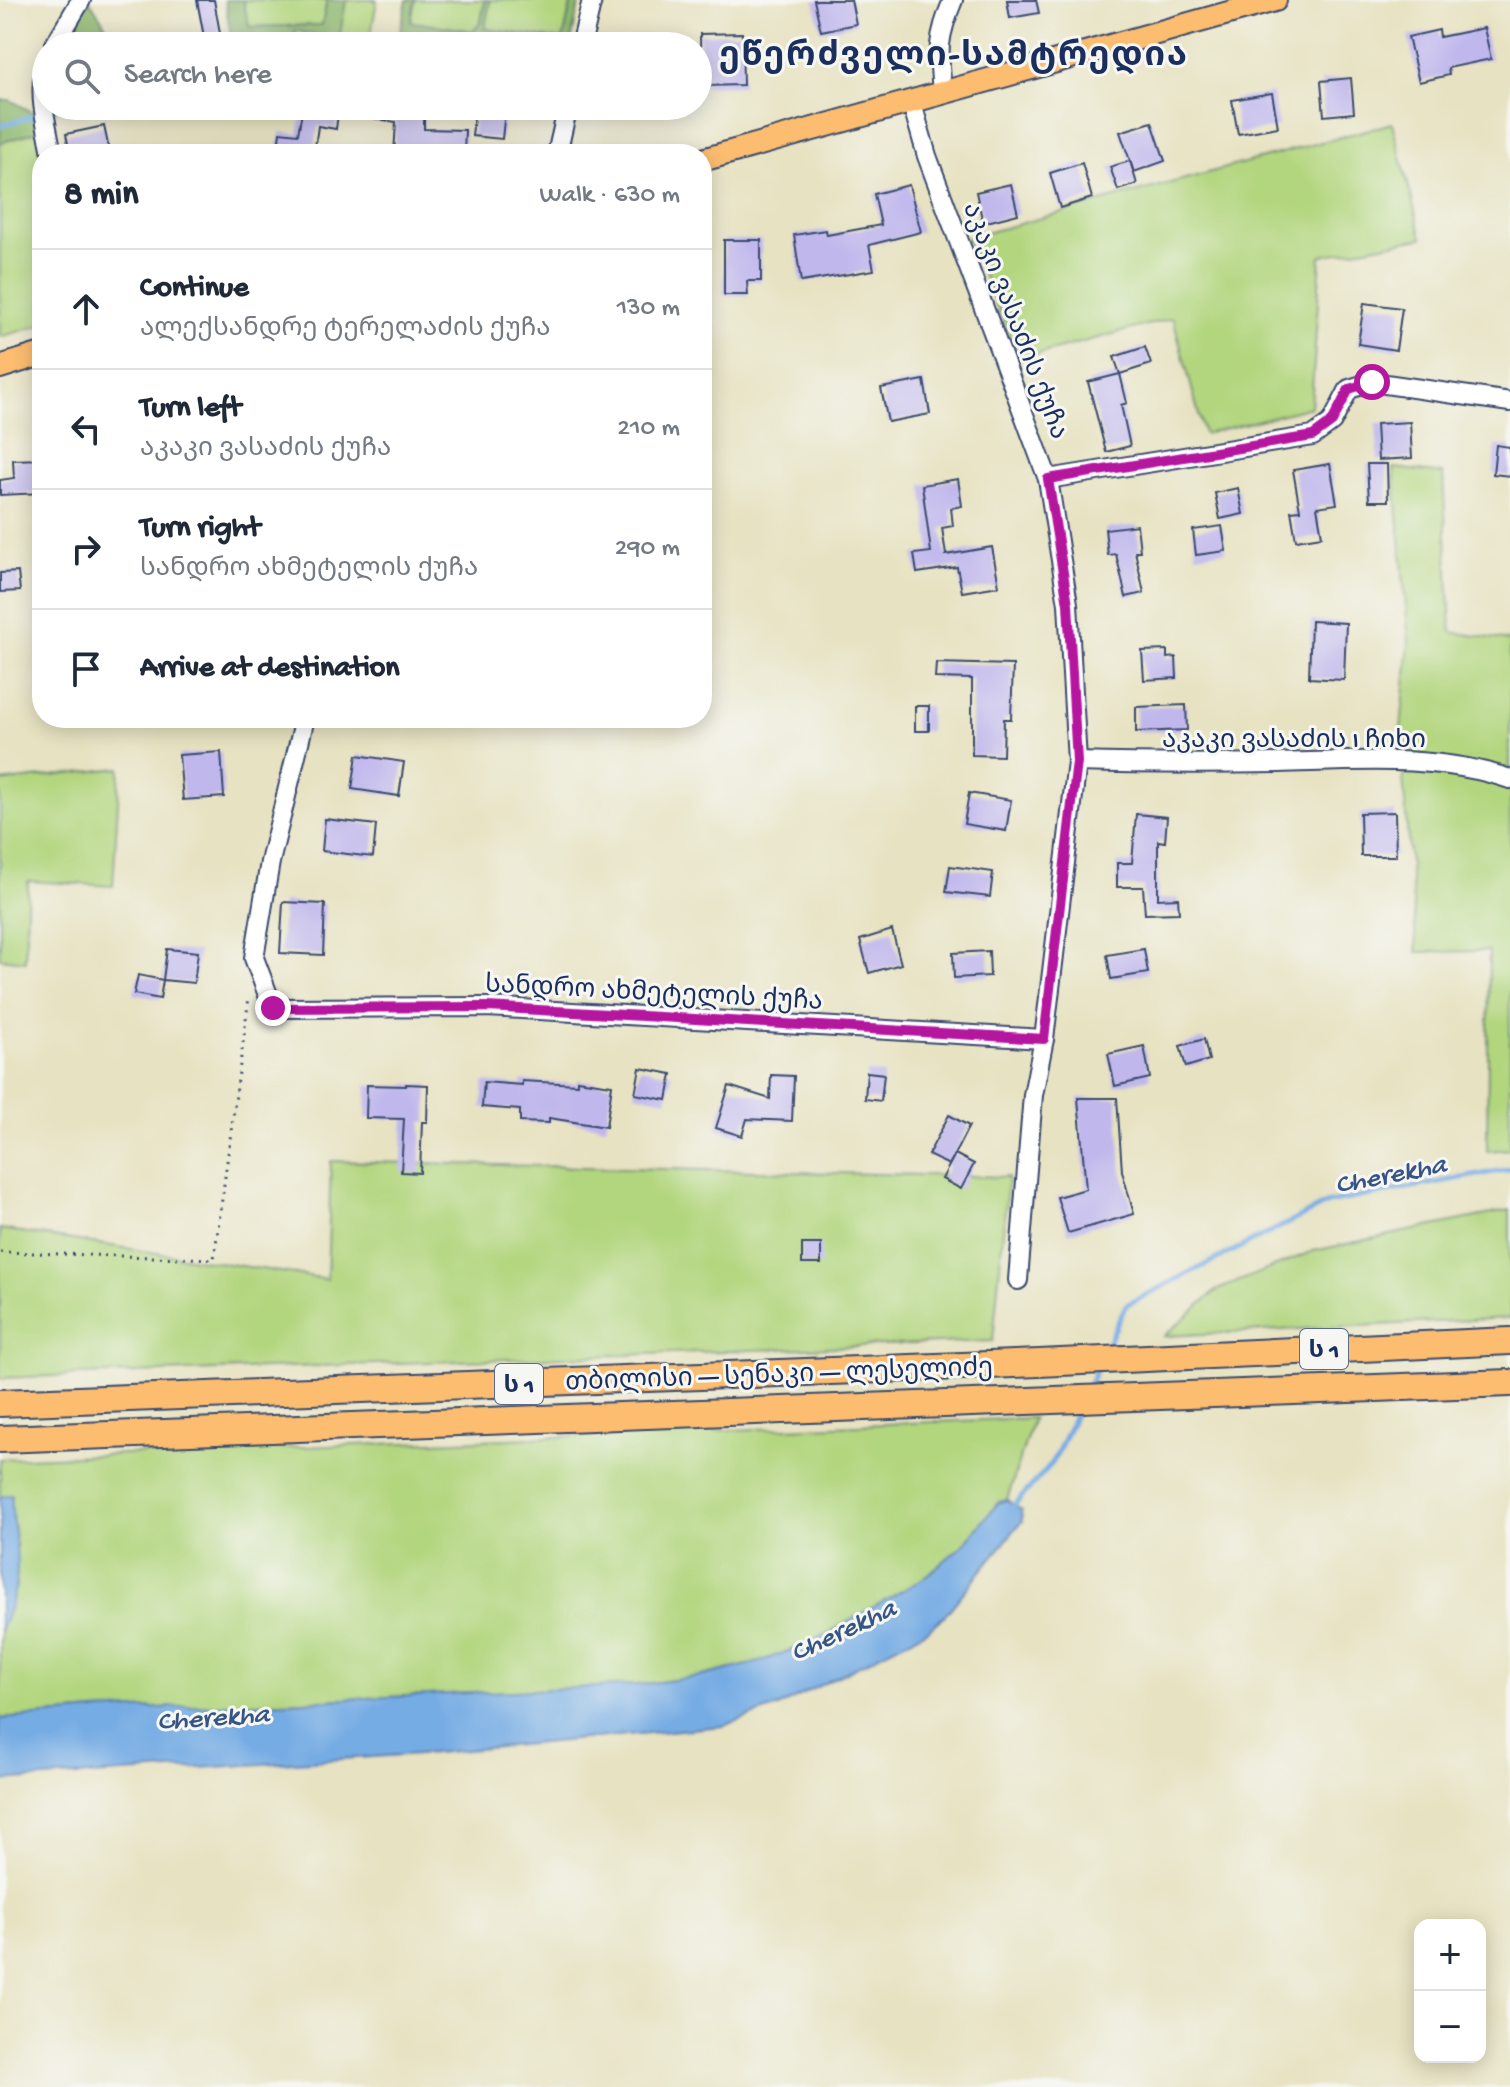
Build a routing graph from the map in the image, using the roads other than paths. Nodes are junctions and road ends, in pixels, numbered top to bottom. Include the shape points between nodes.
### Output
1 (81, 0) edge
2 (592, 0) edge
3 (953, 0) edge
4 (1275, 0) edge
5 (62, 32) edge
6 (584, 32) edge
7 (942, 91) junction
8 (911, 100) junction
9 (46, 120) edge
10 (565, 120) edge
11 (50, 144) edge
12 (559, 144) edge
13 (712, 157) edge
14 (32, 357) edge
15 (0, 367) edge
16 (1510, 402) edge
17 (1048, 479) junction
18 (303, 728) edge
19 (1077, 762) junction
20 (1510, 779) edge
21 (1044, 1039) junction
22 (1018, 1280) dead end
23 (1510, 1341) edge
24 (1510, 1383) edge
25 (0, 1403) edge
26 (0, 1439) edge

1 - 5 street
2 - 6 street
3 - 7 street via 938,49
4 - 7 main road
7 - 8 main road
8 - 13 main road
8 - 17 street, აკაკი ვასაძის ქუჩა
9 - 11 street
10 - 12 street
14 - 15 main road
16 - 17 street via 1372,382 1349,389 1332,422 1313,436
17 - 19 street, აკაკი ვასაძის ქუჩა via 1068,604
18 - 21 street, სანდრო ახმეტელის ქუჩა via 270,862 254,958 273,1008 487,1007
19 - 20 street, აკაკი ვასაძის I ჩიხი via 1413,760 1480,769
19 - 21 street, აკაკი ვასაძის ქუჩა
21 - 22 street, აკაკი ვასაძის ქუჩა via 1033,1095
23 - 25 highway, თბილისი — სენაკი — ლესელიძე / ს 1
24 - 26 highway, თბილისი — სენაკი — ლესელიძე / ს 1

